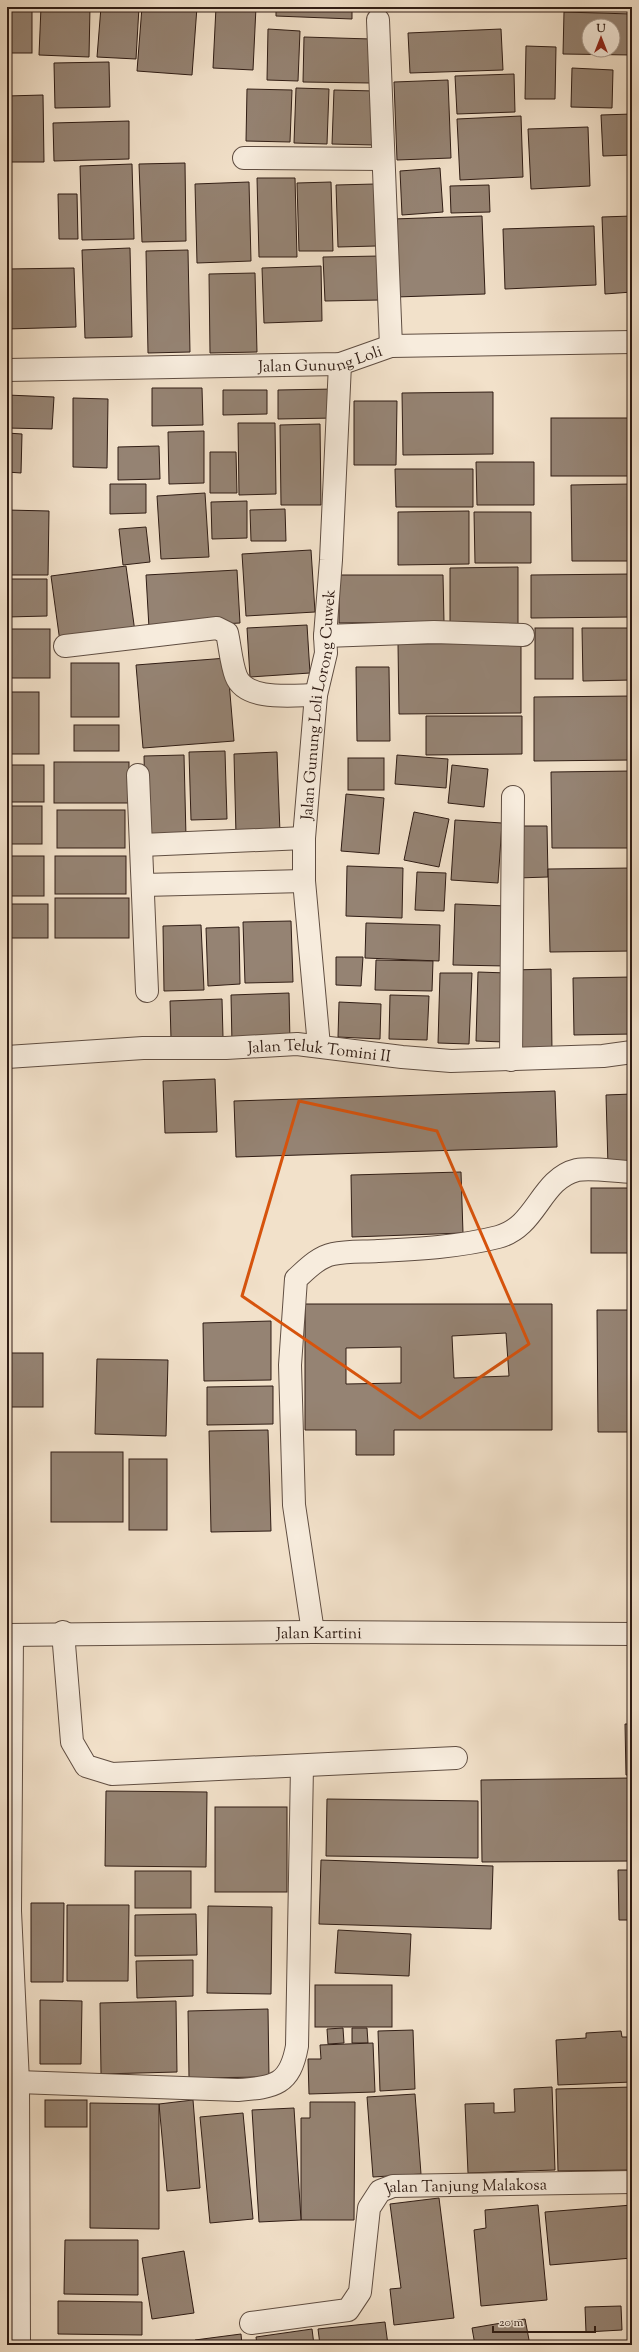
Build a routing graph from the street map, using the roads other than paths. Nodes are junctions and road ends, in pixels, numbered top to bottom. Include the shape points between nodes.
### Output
1 (378, 20) dead end
2 (244, 158) dead end
3 (383, 159) junction
4 (632, 342) edge
5 (391, 346) junction
6 (340, 364) junction
7 (7, 370) edge
8 (523, 635) dead end
9 (324, 636) junction
10 (65, 646) dead end
11 (316, 696) junction
12 (138, 775) dead end
13 (513, 797) dead end
14 (304, 838) junction
15 (142, 845) junction
16 (304, 881) junction
17 (143, 884) junction
18 (147, 991) dead end
19 (319, 1046) junction
20 (632, 1052) edge
21 (7, 1057) edge
22 (511, 1060) junction
23 (632, 1172) edge
24 (63, 1632) junction
25 (313, 1632) junction
26 (632, 1634) edge
27 (10, 1635) edge
28 (456, 1758) dead end
29 (302, 1766) junction
30 (9, 1911) edge
31 (18, 2082) junction
32 (632, 2182) edge
33 (251, 2323) dead end
34 (19, 2345) edge

1 - 3 street
2 - 3 street
3 - 5 street
4 - 5 street, Jalan Gunung Loli
5 - 6 street, Jalan Gunung Loli
6 - 7 street, Jalan Gunung Loli
6 - 9 street, Jalan Gunung Loli Lorong Cuwek via 331,560
8 - 9 street via 434,632
9 - 11 street, Jalan Gunung Loli Lorong Cuwek via 326,653
10 - 11 street via 217,628 227,633 236,677 247,688 261,695
11 - 14 street, Jalan Gunung Loli Lorong Cuwek
12 - 15 street
13 - 22 street
14 - 15 street
14 - 16 street, Jalan Gunung Loli Lorong Cuwek
15 - 17 street
16 - 17 street
16 - 19 street, Jalan Gunung Loli Lorong Cuwek
17 - 18 street
19 - 21 street, Jalan Teluk Tomini II via 297,1044 226,1048 143,1048
19 - 22 street, Jalan Teluk Tomini II via 451,1061
20 - 22 street, Jalan Teluk Tomini II via 603,1056
23 - 25 street via 578,1170 556,1180 535,1211 520,1225 501,1236 424,1249 332,1254 314,1263 296,1279 290,1365 294,1505
24 - 25 street, Jalan Kartini
24 - 27 street, Jalan Kartini
24 - 29 street via 72,1742 86,1766 112,1774
25 - 26 street, Jalan Kartini
27 - 30 street
28 - 29 street
29 - 31 street via 297,2046 294,2064 287,2077 273,2084 238,2090
30 - 31 street
31 - 34 street
32 - 33 street, Jalan Tanjung Malakosa via 393,2186 380,2191 369,2208 360,2292 348,2310

